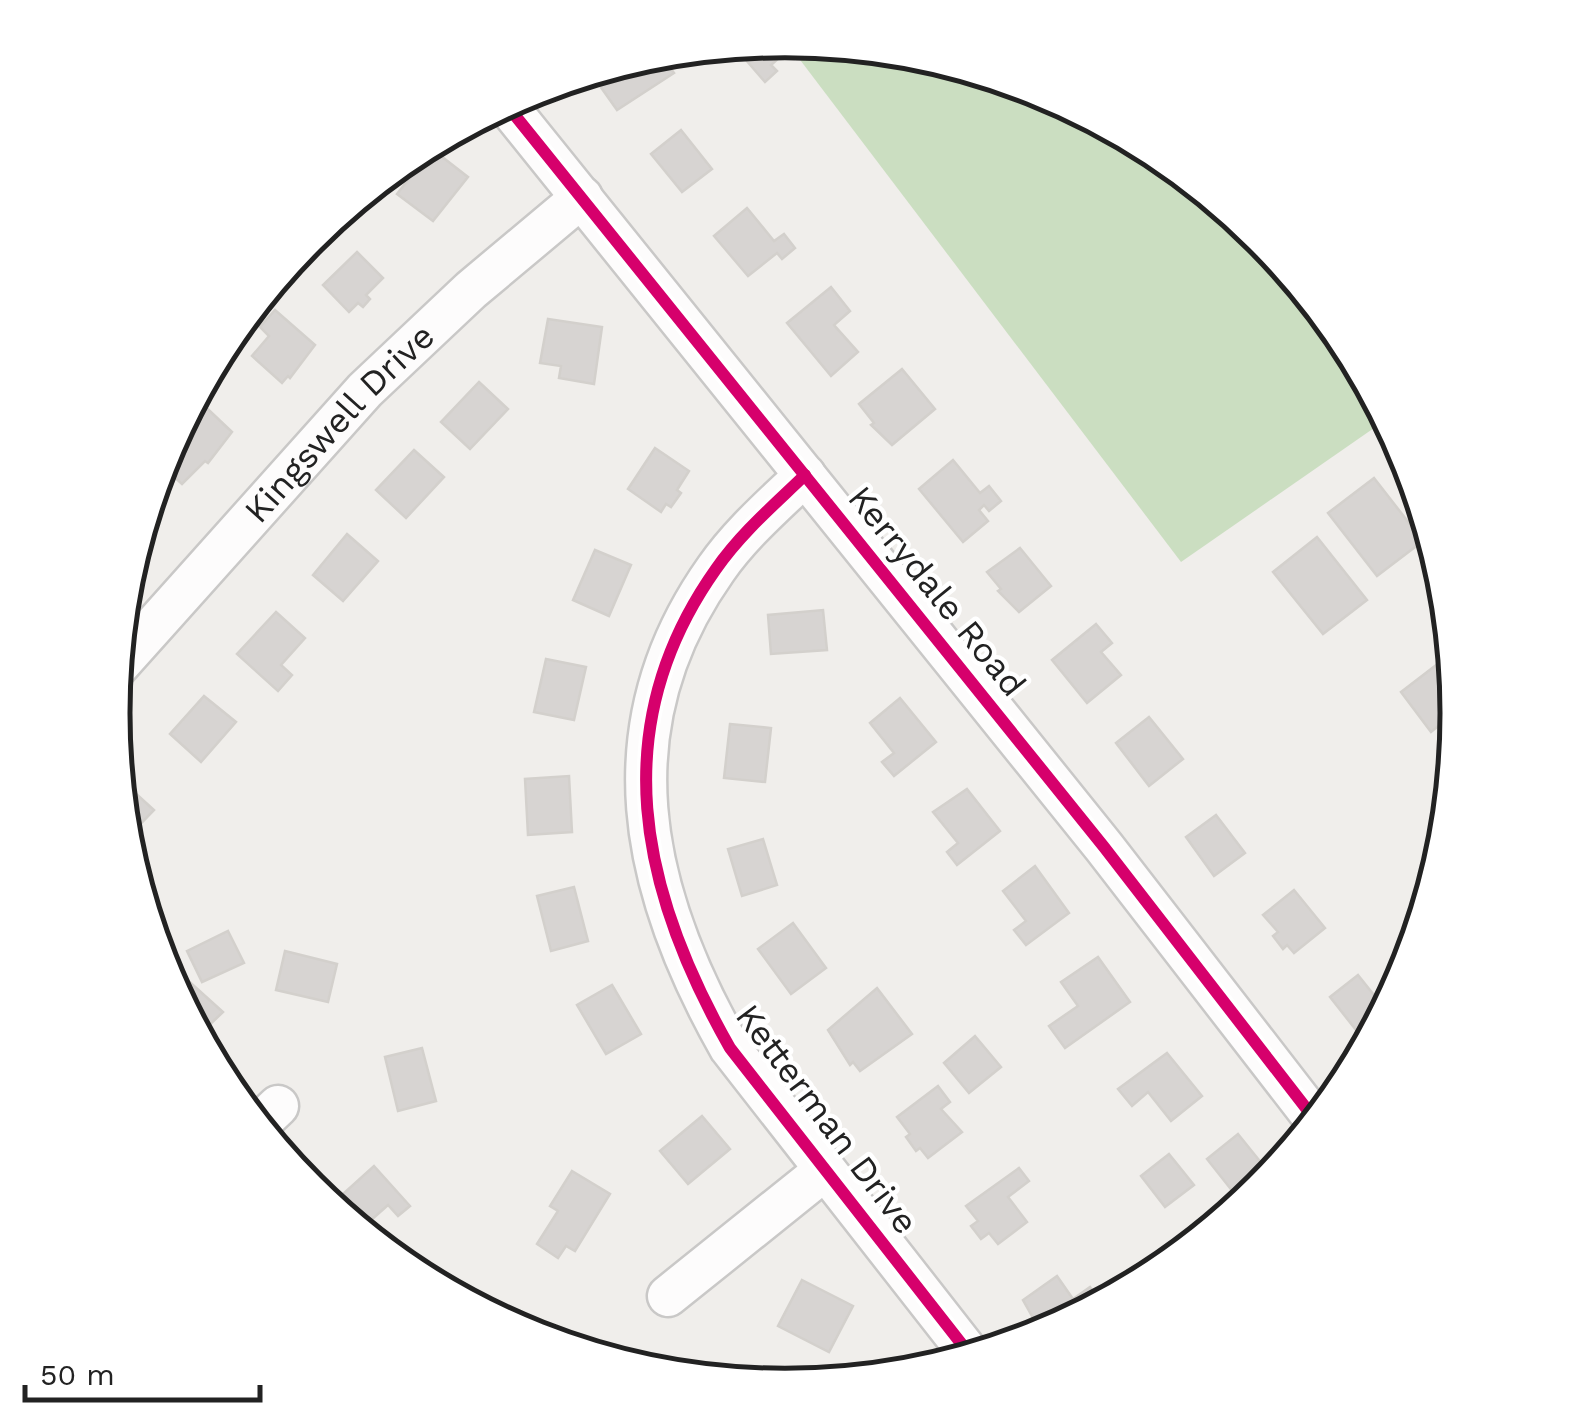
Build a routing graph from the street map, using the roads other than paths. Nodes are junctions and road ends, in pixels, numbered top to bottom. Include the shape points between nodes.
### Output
1 (515, 116) edge
2 (582, 196) junction
3 (806, 475) junction
4 (133, 649) edge
5 (1307, 1109) edge
6 (826, 1170) junction
7 (668, 1296) dead end
8 (960, 1343) edge

1 - 2 street, Kerrydale Road
2 - 3 street, Kerrydale Road
2 - 4 street, Kingswell Drive via 365,390
3 - 5 street, Kerrydale Road
3 - 6 street, Ketterman Drive via 740,540 688,613 663,672 644,776 657,876 699,993 730,1048
6 - 7 street
6 - 8 street, Ketterman Drive

